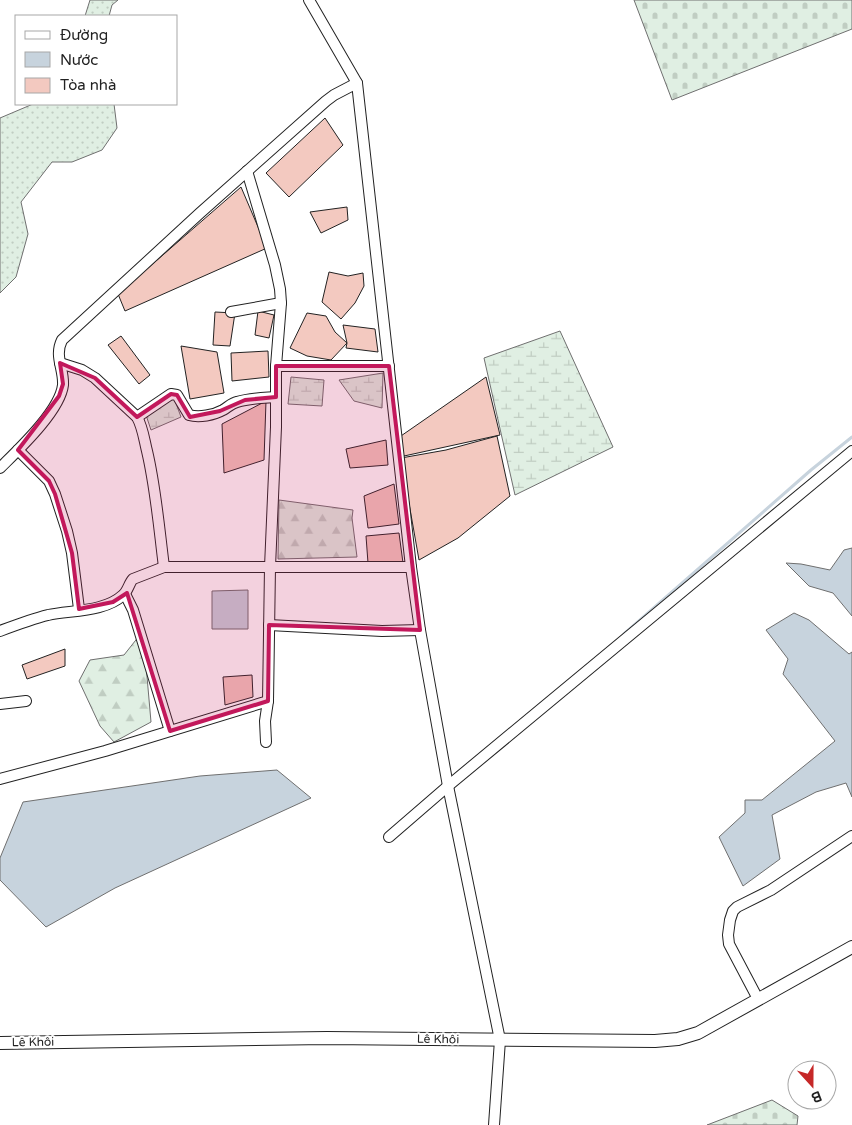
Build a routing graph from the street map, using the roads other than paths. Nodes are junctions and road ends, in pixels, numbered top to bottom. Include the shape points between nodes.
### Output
1 (309, 0) edge
2 (357, 83) junction
3 (247, 171) junction
4 (281, 303) junction
5 (231, 312) dead end
6 (60, 364) junction
7 (276, 366) junction
8 (389, 366) junction
9 (276, 397) junction
10 (136, 417) junction
11 (18, 450) junction
12 (852, 451) edge
13 (0, 468) edge
14 (164, 567) junction
15 (411, 567) junction
16 (270, 568) junction
17 (125, 594) junction
18 (79, 610) junction
19 (269, 626) junction
20 (420, 630) junction
21 (0, 631) edge
22 (26, 701) dead end
23 (268, 701) junction
24 (0, 704) edge
25 (170, 732) junction
26 (266, 742) dead end
27 (0, 779) edge
28 (448, 786) junction
29 (852, 836) edge
30 (389, 837) dead end
31 (852, 947) edge
32 (758, 999) junction
33 (500, 1040) junction
34 (0, 1043) edge
35 (494, 1125) edge

1 - 2 street
2 - 3 street via 334,95
2 - 8 street
3 - 4 street via 275,266
3 - 6 street via 72,329 59,347
4 - 5 street
4 - 7 street
6 - 10 street via 82,370 95,378
6 - 11 street via 63,384 59,396 39,427
7 - 8 street
7 - 9 street
8 - 15 street
9 - 10 street via 245,400 220,412 193,417 176,395 171,394
9 - 16 street
10 - 14 street via 149,459
11 - 13 street
11 - 18 street via 48,481 55,494 72,553
12 - 28 street
14 - 16 street
14 - 17 street via 133,578
15 - 16 street
15 - 20 street
16 - 19 street
17 - 18 street via 113,602
17 - 25 street via 133,610
18 - 21 street via 47,615
19 - 20 street
19 - 23 street
20 - 28 street
22 - 24 street
23 - 25 street
23 - 26 street
25 - 27 street
28 - 30 street
28 - 33 street
29 - 32 street via 772,890 733,911 729,944
31 - 32 street, Lê Khôi
32 - 33 street, Lê Khôi via 698,1033 678,1039
33 - 34 street, Lê Khôi via 328,1038
33 - 35 street

